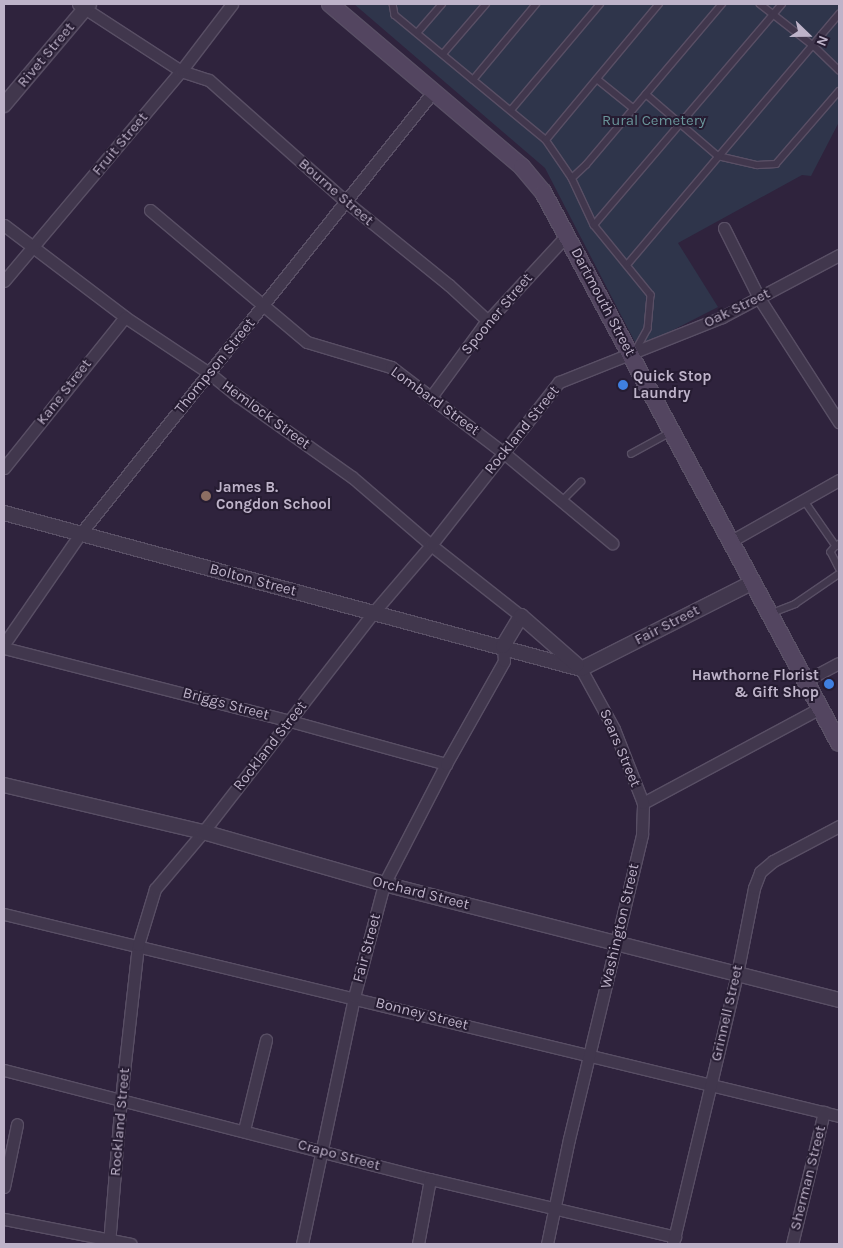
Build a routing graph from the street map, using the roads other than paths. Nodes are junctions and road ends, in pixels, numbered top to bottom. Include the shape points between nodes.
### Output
1 (232, 4) edge
2 (330, 4) edge
3 (393, 4) edge
4 (442, 4) edge
5 (486, 4) edge
6 (536, 4) edge
7 (600, 4) edge
8 (659, 4) edge
9 (722, 4) edge
10 (760, 4) edge
11 (782, 4) edge
12 (84, 5) edge
13 (773, 14) junction
14 (839, 14) edge
15 (417, 33) junction
16 (814, 46) junction
17 (443, 54) junction
18 (839, 70) edge
19 (181, 71) junction
20 (598, 78) junction
21 (473, 80) junction
22 (839, 91) edge
23 (432, 93) junction
24 (646, 94) junction
25 (4, 106) edge
26 (633, 108) junction
27 (512, 109) junction
28 (681, 124) junction
29 (546, 140) junction
30 (718, 156) junction
31 (572, 178) junction
32 (344, 200) junction
33 (150, 210) dead end
34 (4, 225) edge
35 (594, 225) junction
36 (724, 228) dead end
37 (567, 235) junction
38 (32, 247) junction
39 (839, 255) edge
40 (627, 265) junction
41 (4, 281) edge
42 (759, 298) junction
43 (264, 304) junction
44 (125, 317) junction
45 (488, 321) junction
46 (631, 353) junction
47 (209, 373) junction
48 (432, 397) junction
49 (839, 422) edge
50 (672, 431) junction
51 (504, 453) junction
52 (631, 454) dead end
53 (4, 468) edge
54 (839, 480) edge
55 (581, 482) dead end
56 (804, 500) junction
57 (562, 501) junction
58 (4, 512) edge
59 (81, 534) junction
60 (731, 540) junction
61 (612, 543) dead end
62 (838, 545) edge
63 (431, 546) junction
64 (839, 568) edge
65 (839, 574) edge
66 (752, 582) junction
67 (373, 613) junction
68 (770, 614) junction
69 (521, 616) junction
70 (4, 644) edge
71 (503, 646) junction
72 (4, 648) edge
73 (839, 663) edge
74 (581, 669) junction
75 (805, 681) junction
76 (820, 708) junction
77 (290, 721) junction
78 (839, 743) edge
79 (446, 764) junction
80 (4, 785) edge
81 (642, 803) junction
82 (839, 826) edge
83 (203, 832) junction
84 (384, 884) junction
85 (4, 914) edge
86 (616, 941) junction
87 (138, 945) junction
88 (737, 974) junction
89 (354, 997) junction
90 (839, 1000) edge
91 (266, 1040) dead end
92 (590, 1054) junction
93 (4, 1070) edge
94 (710, 1084) junction
95 (122, 1099) junction
96 (824, 1112) junction
97 (839, 1116) edge
98 (17, 1124) dead end
99 (244, 1130) junction
100 (323, 1150) junction
101 (430, 1178) junction
102 (4, 1187) edge
103 (555, 1209) junction
104 (4, 1219) edge
105 (674, 1240) edge
106 (109, 1242) edge
107 (131, 1244) edge
108 (302, 1244) edge
109 (418, 1244) edge
110 (547, 1244) edge
111 (792, 1244) edge

1 - 19 street, Fruit Street
2 - 23 main road, Dartmouth Street
3 - 15 lane via 395,15
4 - 15 lane
5 - 17 lane
6 - 21 lane
7 - 27 lane
8 - 20 lane
9 - 24 lane
10 - 13 lane
11 - 13 lane
12 - 19 street, Bourne Street
12 - 25 street, Rivet Street
13 - 16 lane
13 - 28 lane
14 - 16 lane
15 - 17 lane
16 - 18 lane
16 - 30 lane
17 - 21 lane
19 - 32 street, Bourne Street via 209,80
19 - 38 street, Fruit Street
20 - 26 lane
20 - 29 lane
21 - 27 lane
22 - 30 lane via 776,164 758,165
23 - 32 street, Thompson Street
23 - 37 main road, Dartmouth Street via 522,167 543,192
24 - 26 lane
24 - 28 lane
26 - 31 lane
27 - 29 lane
28 - 30 lane
28 - 35 lane
29 - 31 lane
30 - 40 lane
31 - 35 lane
32 - 43 street, Thompson Street
32 - 45 street, Bourne Street
33 - 43 street, Lombard Street
34 - 38 street, Hemlock Street
35 - 40 lane
36 - 42 street
37 - 45 street, Spooner Street
37 - 46 main road, Dartmouth Street
38 - 41 street, Fruit Street
38 - 44 street, Hemlock Street
39 - 42 street, Oak Street
40 - 46 lane via 651,295 648,329 638,348
42 - 46 street, Oak Street via 722,318
42 - 49 street
43 - 47 street, Thompson Street
43 - 48 street, Lombard Street via 307,342 391,367
44 - 47 street, Hemlock Street
44 - 53 street, Kane Street
45 - 48 street, Spooner Street
46 - 50 main road, Dartmouth Street
46 - 51 street, Rockland Street via 559,382
47 - 59 street, Thompson Street
47 - 63 street, Hemlock Street via 352,477
48 - 51 street, Lombard Street
50 - 52 lane
50 - 60 main road, Dartmouth Street
51 - 57 street, Lombard Street
51 - 63 street, Rockland Street
54 - 56 street
55 - 57 lane
56 - 60 street
56 - 62 lane
57 - 61 street, Lombard Street
58 - 59 street, Bolton Street
59 - 67 street, Bolton Street
59 - 70 street, Thompson Street
60 - 66 main road, Dartmouth Street
62 - 64 lane via 831,552
63 - 67 street, Rockland Street
63 - 69 street, Hemlock Street
65 - 68 lane via 795,604
66 - 68 main road, Dartmouth Street
66 - 74 street, Fair Street
67 - 71 street, Bolton Street
67 - 77 street, Rockland Street
68 - 75 main road, Dartmouth Street
69 - 71 street, Fair Street
69 - 74 street
71 - 74 street
71 - 79 street, Fair Street via 504,661
72 - 77 street, Briggs Street
73 - 75 street
74 - 81 street, Sears Street via 614,729
75 - 76 main road, Dartmouth Street
76 - 78 main road, Dartmouth Street
76 - 81 street
77 - 79 street, Briggs Street
77 - 83 street, Rockland Street
79 - 84 street, Fair Street
80 - 83 street, Orchard Street
81 - 86 street, Washington Street via 642,834
82 - 88 street, Grinnell Street via 773,861 760,872
83 - 84 street, Orchard Street
83 - 87 street, Rockland Street via 155,890
84 - 86 street, Orchard Street
84 - 89 street, Fair Street
85 - 87 street, Bonney Street
86 - 88 street, Orchard Street
86 - 92 street, Washington Street
87 - 89 street, Bonney Street
87 - 95 street, Rockland Street
88 - 90 street, Orchard Street
88 - 94 street, Grinnell Street
89 - 92 street, Bonney Street
89 - 100 street, Fair Street
91 - 99 street
92 - 94 street, Bonney Street
92 - 103 street, Washington Street
93 - 95 street, Crapo Street
94 - 96 street, Bonney Street
94 - 105 street, Grinnell Street
95 - 99 street, Crapo Street
95 - 106 street, Rockland Street
96 - 97 street, Bonney Street
96 - 111 street, Sherman Street
98 - 102 street
99 - 100 street, Crapo Street
100 - 101 street, Crapo Street
100 - 108 street, Fair Street
101 - 103 street, Crapo Street
101 - 109 street
103 - 105 street, Crapo Street
103 - 110 street, Washington Street
104 - 106 street
106 - 107 street

